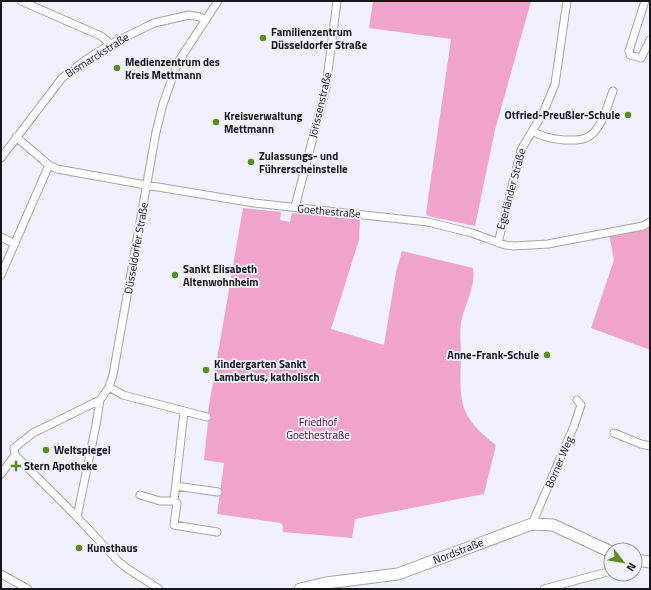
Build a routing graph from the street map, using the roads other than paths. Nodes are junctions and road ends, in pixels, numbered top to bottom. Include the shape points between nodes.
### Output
1 (22, 1) edge
2 (218, 1) edge
3 (337, 1) edge
4 (567, 1) edge
5 (645, 1) edge
6 (205, 20) junction
7 (650, 40) edge
8 (109, 45) junction
9 (613, 91) dead end
10 (532, 131) junction
11 (16, 137) junction
12 (1, 158) edge
13 (48, 165) junction
14 (146, 186) junction
15 (295, 207) junction
16 (650, 222) edge
17 (1, 237) edge
18 (498, 243) junction
19 (15, 244) junction
20 (1, 275) edge
21 (109, 387) junction
22 (100, 400) junction
23 (577, 400) dead end
24 (184, 412) junction
25 (208, 417) dead end
26 (614, 433) dead end
27 (650, 446) edge
28 (15, 455) junction
29 (1, 474) edge
30 (176, 486) junction
31 (218, 492) dead end
32 (140, 495) dead end
33 (174, 501) junction
34 (77, 517) junction
35 (532, 524) junction
36 (217, 532) dead end
37 (603, 548) edge
38 (603, 573) edge
39 (1, 574) edge
40 (28, 589) edge
41 (159, 589) edge
42 (300, 589) edge
43 (544, 589) edge

1 - 8 street via 102,36
2 - 6 street, Düsseldorfer Straße
3 - 15 street, Jörissenstraße via 326,87
4 - 10 street, Egerländer Straße via 556,84
5 - 7 street via 629,51 630,55 641,58
6 - 8 street, Bismarckstraße via 188,15 154,23
6 - 14 street, Düsseldorfer Straße via 181,56 172,77 156,132
8 - 11 street, Bismarckstraße via 62,78
9 - 10 street via 594,132 586,138 555,139
10 - 18 street, Egerländer Straße via 521,150
11 - 12 street, Bismarckstraße
11 - 13 street, Goethestraße
13 - 14 street, Goethestraße via 57,169
13 - 19 street
14 - 15 street, Goethestraße
14 - 21 street, Düsseldorfer Straße
15 - 18 street, Goethestraße via 428,222 472,233
16 - 18 street, Goethestraße via 643,226 530,246
17 - 19 street
19 - 20 street
21 - 22 street, Düsseldorfer Straße
21 - 24 street via 123,395
22 - 28 street, Düsseldorfer Straße via 33,433 16,446
22 - 34 street
23 - 35 street, Borner Weg via 581,405 574,426
24 - 25 street
24 - 30 street
26 - 27 street
28 - 29 street, Düsseldorfer Straße
28 - 34 street
30 - 31 street
30 - 33 street
32 - 33 street via 160,501
33 - 36 street via 177,503 174,525
34 - 41 street via 119,562
35 - 37 main road, Nordstraße via 553,526
35 - 42 main road, Nordstraße via 398,574
38 - 43 street
39 - 40 street

